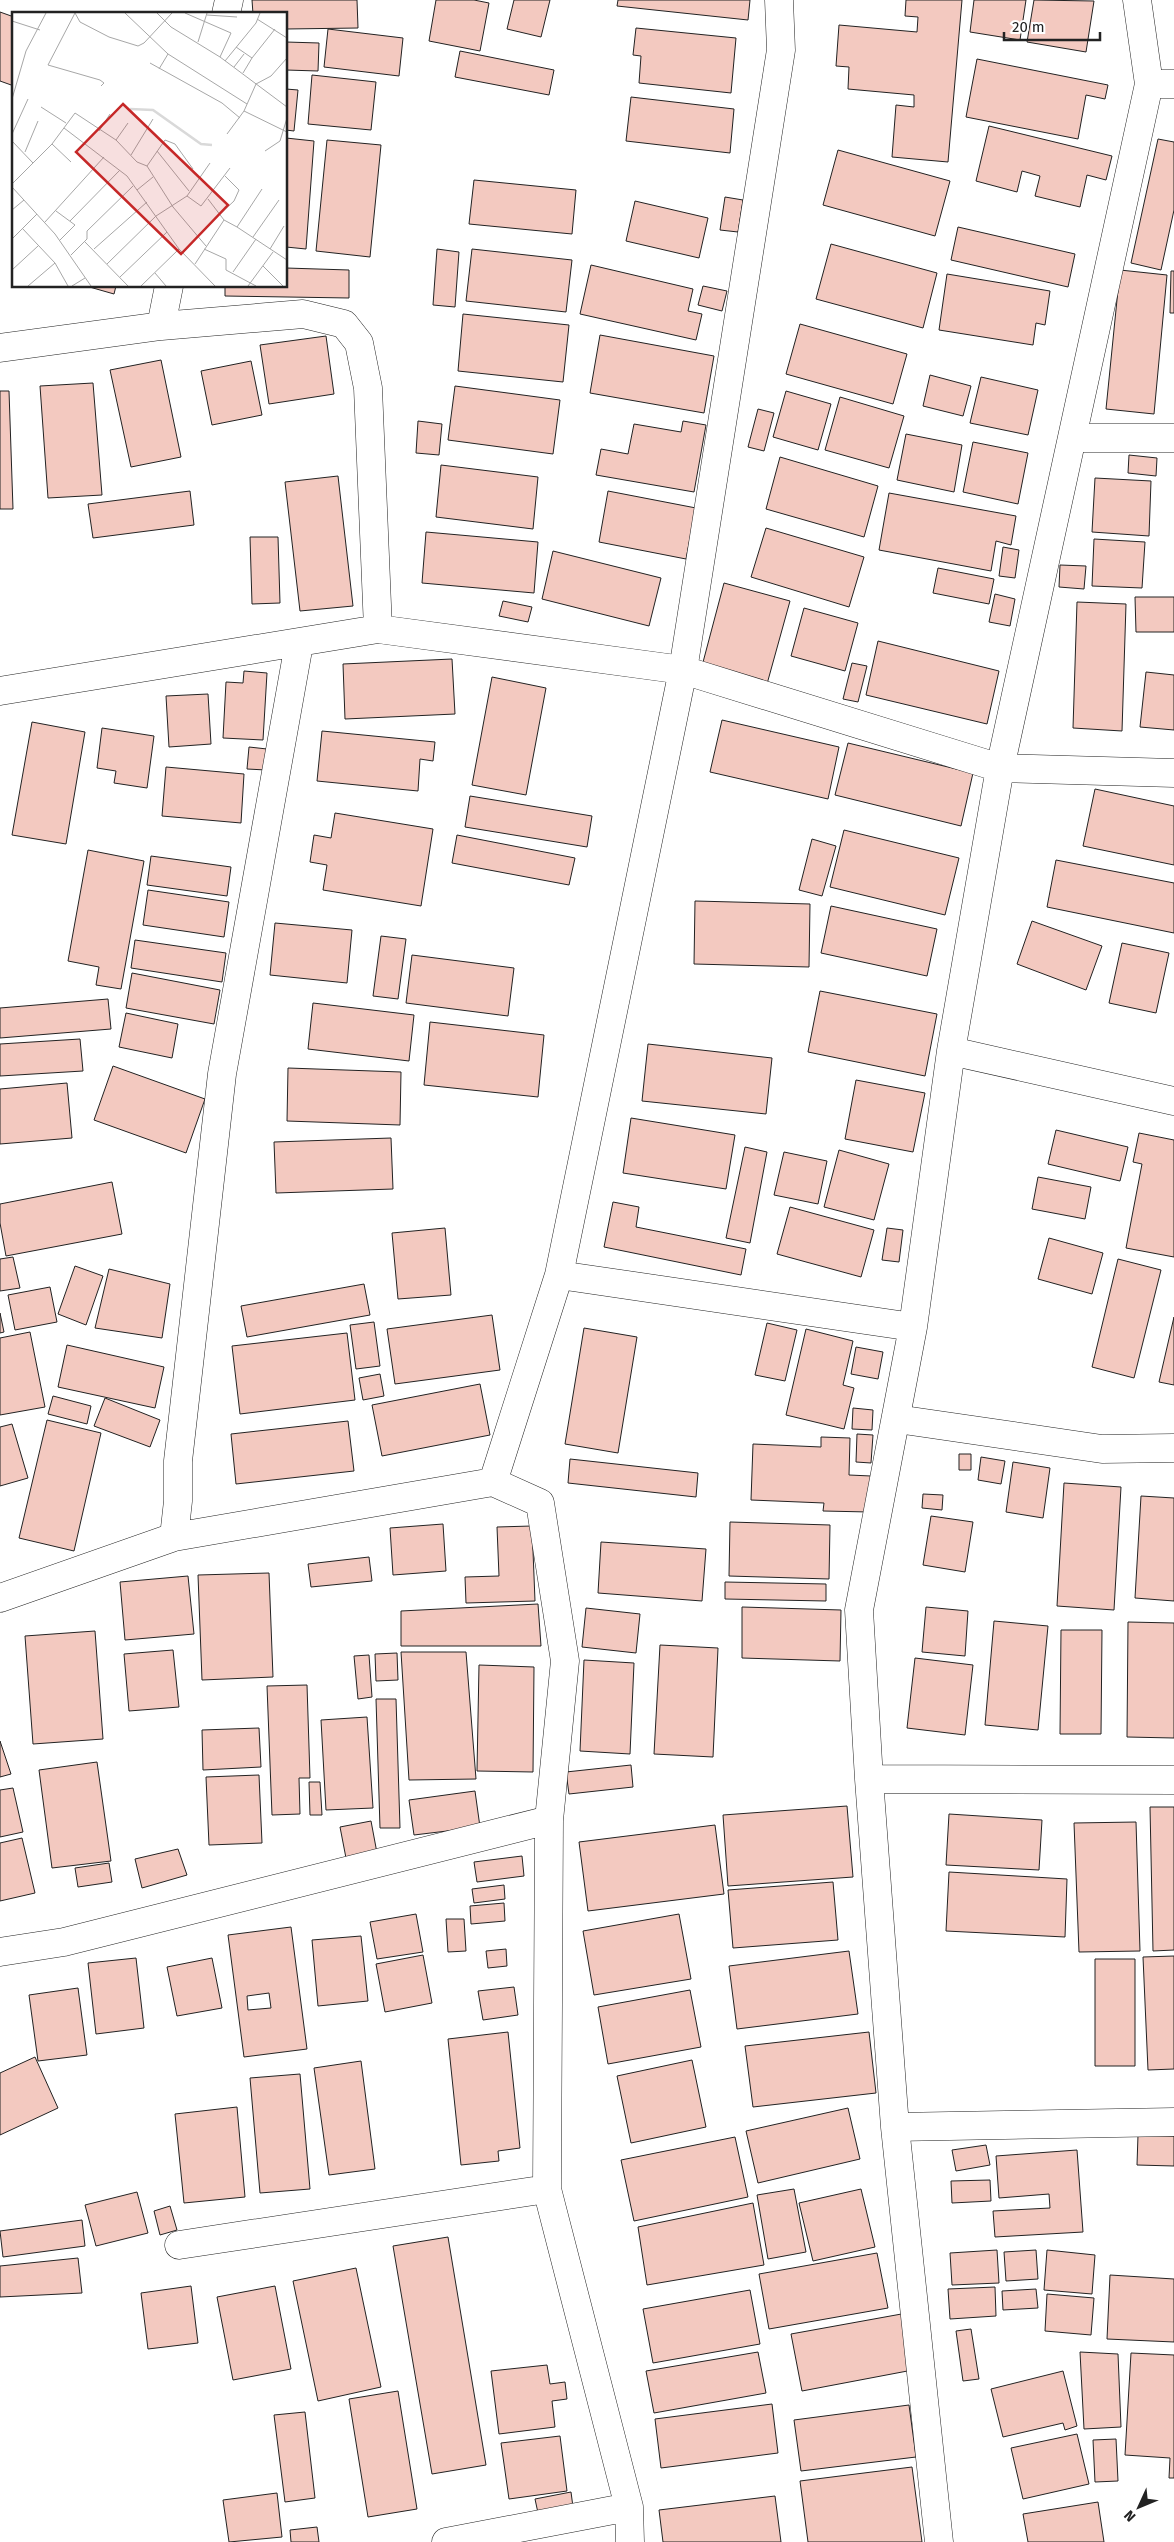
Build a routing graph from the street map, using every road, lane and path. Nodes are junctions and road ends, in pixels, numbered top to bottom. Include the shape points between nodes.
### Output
1 (779, 0) edge
2 (1137, 0) edge
3 (1161, 84) edge
4 (169, 288) edge
5 (161, 326) junction
6 (0, 348) edge
7 (1073, 438) junction
8 (1174, 438) edge
9 (378, 629) junction
10 (299, 644) junction
11 (683, 670) junction
12 (0, 691) edge
13 (1000, 768) junction
14 (1174, 773) edge
15 (951, 1051) junction
16 (1174, 1101) edge
17 (559, 1275) junction
18 (913, 1327) junction
19 (897, 1419) junction
20 (1174, 1448) edge
21 (493, 1482) junction
22 (174, 1537) junction
23 (0, 1598) edge
24 (869, 1779) junction
25 (1174, 1780) edge
26 (549, 1820) junction
27 (0, 1952) edge
28 (1174, 2122) edge
29 (895, 2127) junction
30 (548, 2189) junction
31 (179, 2245) dead end
32 (629, 2507) junction
33 (446, 2542) edge
34 (630, 2542) edge
35 (939, 2542) edge

1 - 11 street via 781,50
2 - 3 street
3 - 7 street
4 - 5 street
5 - 6 street
5 - 9 street via 303,314 344,324 359,343 368,388
7 - 8 street
7 - 13 street
9 - 10 street
9 - 11 street
10 - 12 street
10 - 22 street via 222,1074 178,1461
11 - 13 street
11 - 17 street
13 - 14 street
13 - 15 street
15 - 16 street
15 - 18 street
17 - 18 street
17 - 21 street
18 - 19 street
19 - 20 street via 1102,1449
19 - 24 street via 859,1610
21 - 22 street
21 - 26 street via 540,1503 565,1661
22 - 23 street
24 - 25 street
24 - 29 street
26 - 27 street via 64,1942
26 - 30 street
28 - 29 street
29 - 35 street
30 - 31 street
30 - 32 street
32 - 33 street
32 - 34 street

